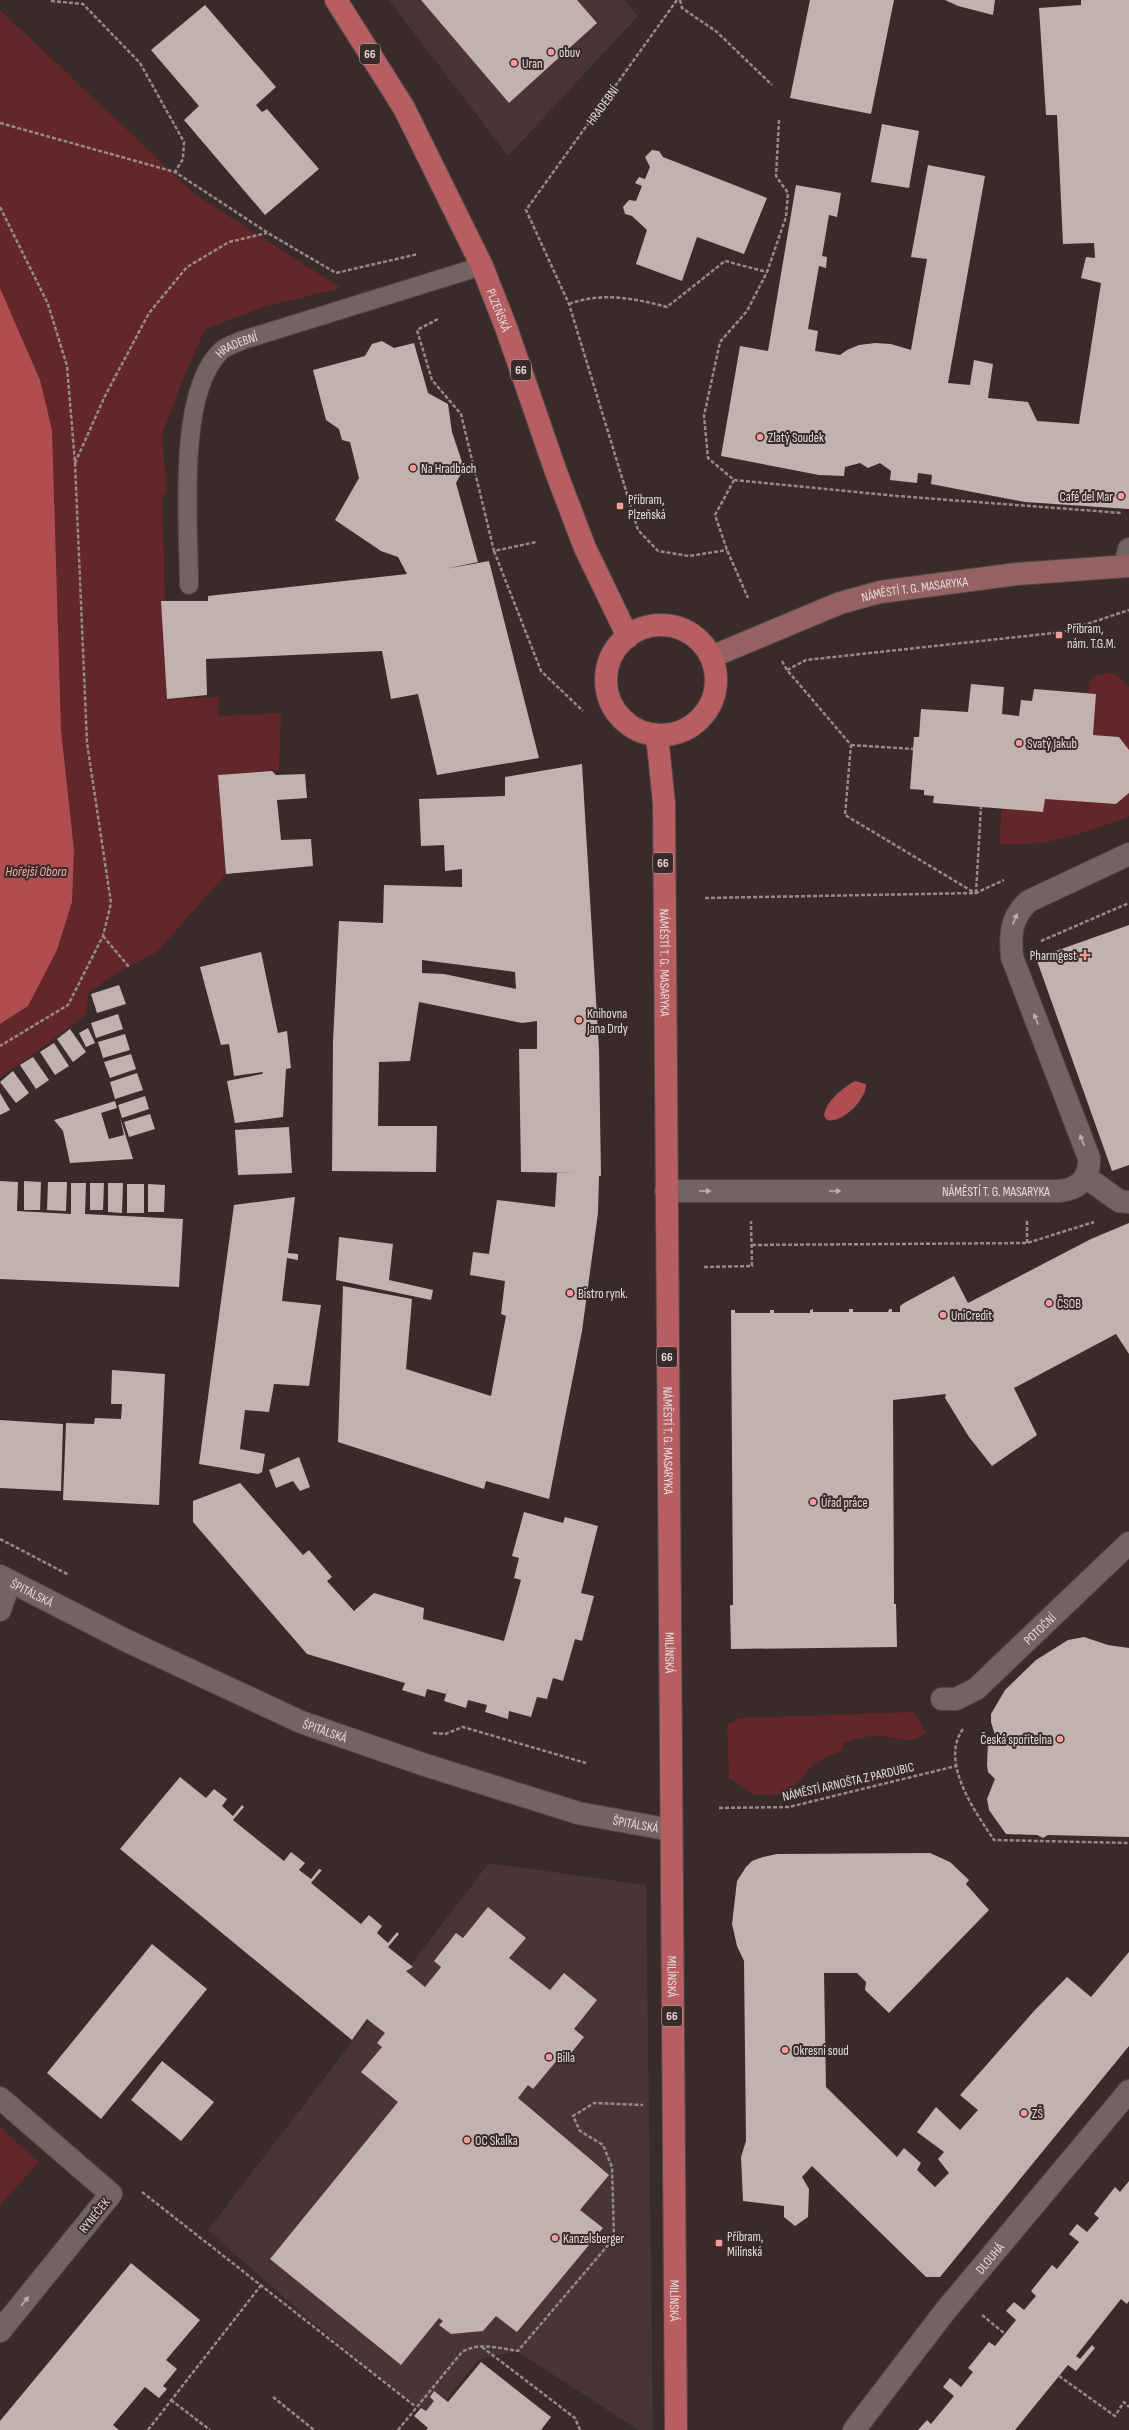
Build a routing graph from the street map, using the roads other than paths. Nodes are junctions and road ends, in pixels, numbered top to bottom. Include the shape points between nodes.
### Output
1 (336, 0) edge
2 (482, 266) junction
3 (1128, 560) edge
4 (189, 586) dead end
5 (628, 637) junction
6 (711, 657) junction
7 (657, 735) junction
8 (1129, 854) edge
9 (1086, 1177) junction
10 (666, 1191) junction
11 (1124, 1201) edge
12 (669, 1523) joint
13 (1129, 1543) edge
14 (5, 1578) edge
15 (0, 1610) edge
16 (942, 1699) dead end
17 (671, 1830) junction
18 (1129, 2091) edge
19 (0, 2098) edge
20 (0, 2331) edge
21 (676, 2430) edge
22 (854, 2430) edge

1 - 2 main road, PLZEŇSKÁ / 66 via 404,108
2 - 4 lane, HRADEBNÍ via 243,340 221,350 209,368 194,403 188,443
2 - 5 main road, PLZEŇSKÁ / 66 via 582,541
3 - 6 main road, NÁMĚSTÍ T. G. MASARYKA via 880,592 840,603
5 - 6 main road via 653,626 675,627 690,633 702,643
5 - 7 main road via 615,650 608,668 606,687 612,705 623,720 639,731
6 - 7 main road via 716,676 715,694 707,712 688,728 676,734
7 - 10 main road, NÁMĚSTÍ T. G. MASARYKA / 66 via 664,803
9 -> 8 street via 1090,1169 1089,1158 1012,957 1010,938 1018,910 1029,901
10 -> 9 street, NÁMĚSTÍ T. G. MASARYKA via 1059,1191 1070,1190 1080,1185
9 - 11 street
10 - 12 main road, NÁMĚSTÍ T. G. MASARYKA / 66
12 - 17 main road, MILÍNSKÁ / 66
13 - 16 street, POTOČNÍ via 976,1689 956,1699
14 - 15 street
14 - 17 street, ŠPITÁLSKÁ via 125,1640 301,1722 422,1764 578,1813
17 - 21 main road, MILÍNSKÁ / 66
18 - 22 street, DLOUHÁ via 946,2310
20 -> 19 street, RYNEČEK via 111,2194

